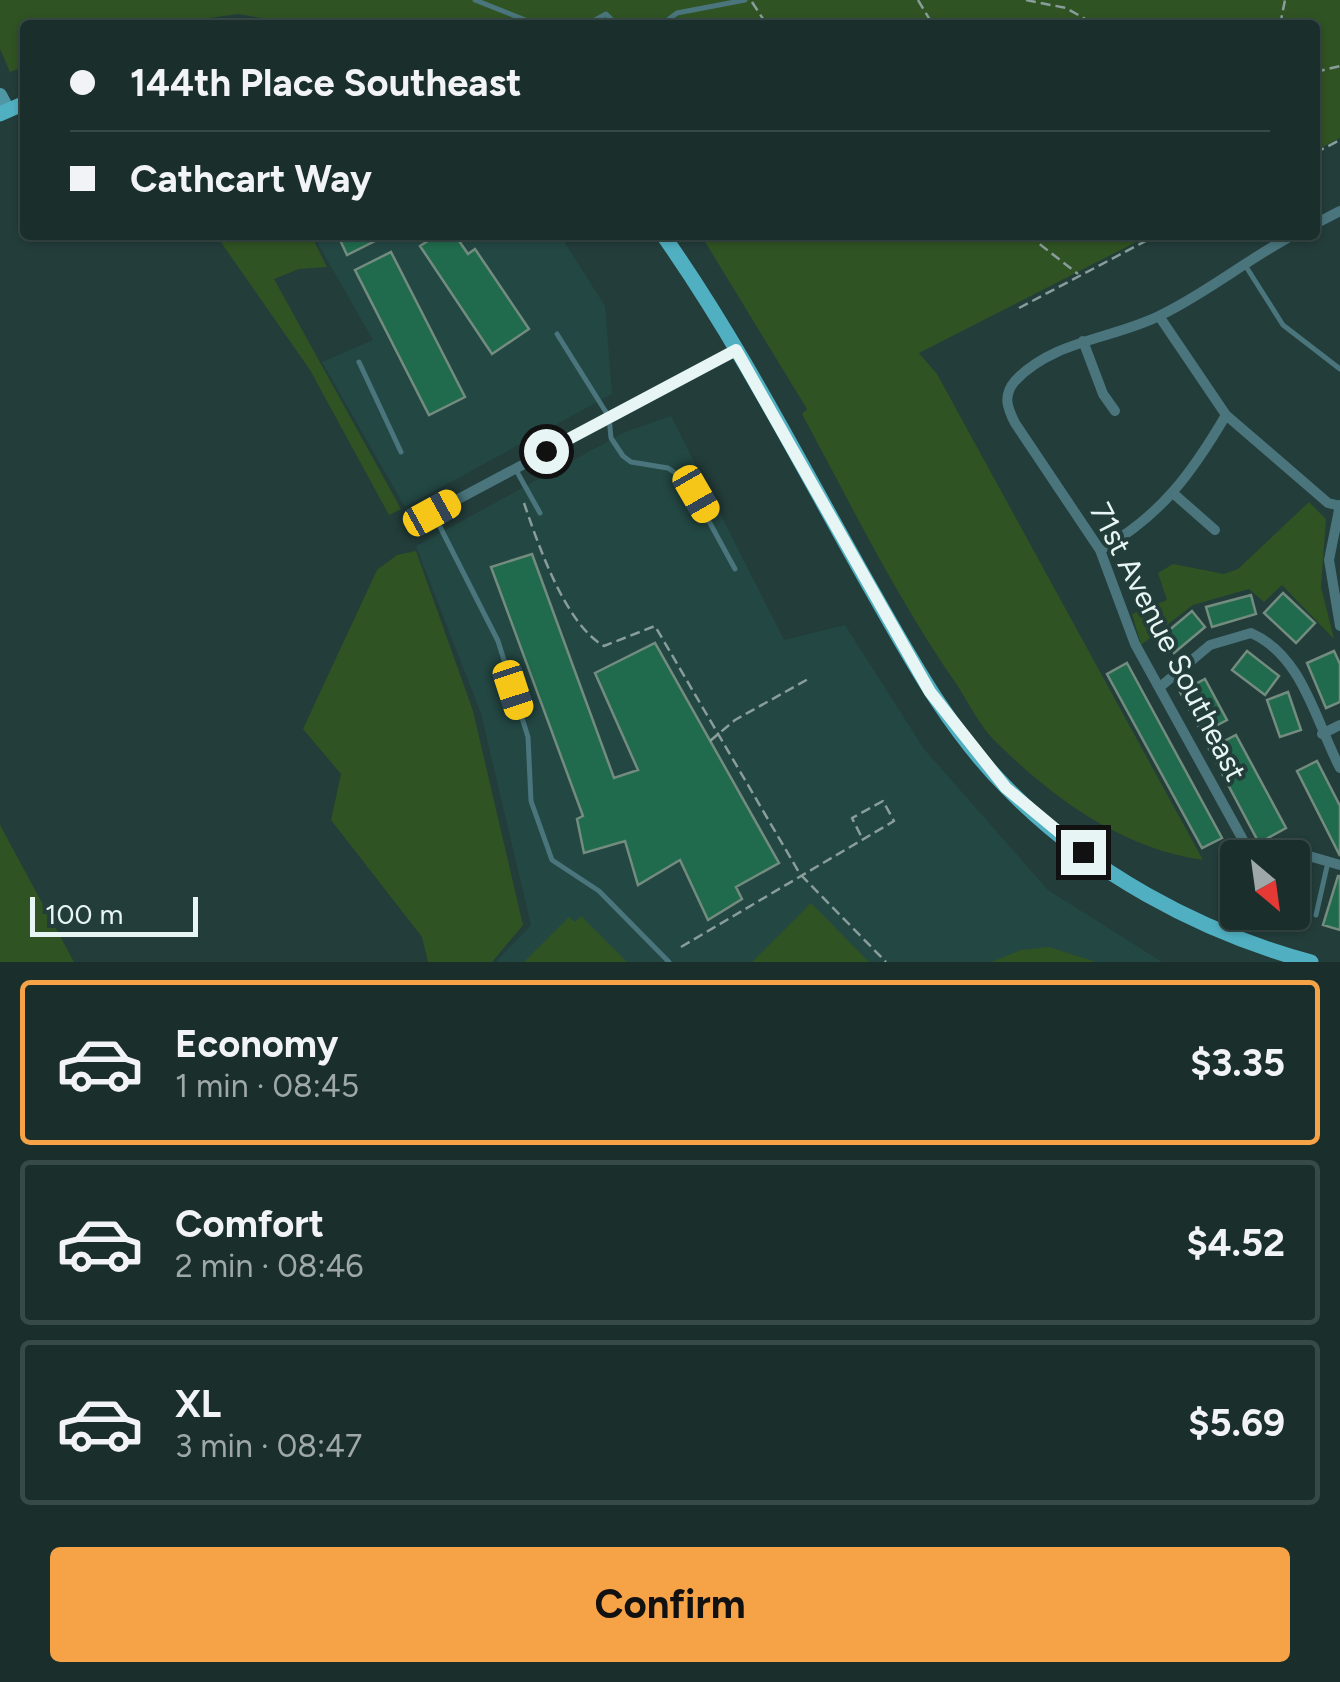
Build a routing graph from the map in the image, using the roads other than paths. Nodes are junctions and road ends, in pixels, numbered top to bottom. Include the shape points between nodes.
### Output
1 (476, 0) edge
2 (747, 0) edge
3 (526, 20) edge
4 (668, 20) edge
5 (0, 95) edge
6 (4, 112) edge
7 (666, 240) edge
8 (1285, 240) edge
9 (1245, 266) junction
10 (1159, 316) junction
11 (557, 334) dead end
12 (1083, 341) junction
13 (736, 350) junction
14 (359, 362) dead end
15 (1340, 368) edge
16 (1115, 410) dead end
17 (1226, 414) junction
18 (608, 417) junction
19 (401, 452) dead end
20 (514, 468) junction
21 (1174, 494) junction
22 (1340, 506) edge
23 (432, 513) junction
24 (540, 514) dead end
25 (419, 520) dead end
26 (1215, 530) dead end
27 (1100, 550) junction
28 (735, 569) dead end
29 (1340, 626) edge
30 (1160, 686) junction
31 (1340, 725) edge
32 (1322, 734) junction
33 (1340, 768) edge
34 (1243, 840) edge
35 (1310, 857) edge
36 (1334, 864) edge
37 (1316, 915) dead end
38 (669, 962) edge
39 (1311, 962) edge

1 - 3 lane
2 - 4 lane
5 - 6 street
7 - 13 main road
8 - 9 street
9 - 10 street
9 - 15 lane via 1284,325
10 - 12 street
10 - 17 street
11 - 18 lane
12 - 16 street
12 - 27 street, 71st Avenue Southeast via 1014,382 1007,407
13 - 18 street
13 - 39 main road via 930,692 1006,788 1106,869 1160,901 1217,930
14 - 19 lane
17 - 21 street
17 - 22 street via 1328,503
18 - 20 street
18 - 28 lane via 622,456 668,468 687,481
20 - 23 street
20 - 24 lane
21 - 26 street
21 - 27 street via 1134,531
22 - 29 street via 1329,560
23 - 25 street
23 - 38 lane via 498,642 528,737 531,801 552,860 599,891
27 - 30 street, 71st Avenue Southeast via 1135,644
30 - 32 street via 1210,646 1252,633 1294,666
30 - 34 street, 71st Avenue Southeast
31 - 32 street
32 - 33 street
35 - 36 street
36 - 37 lane

